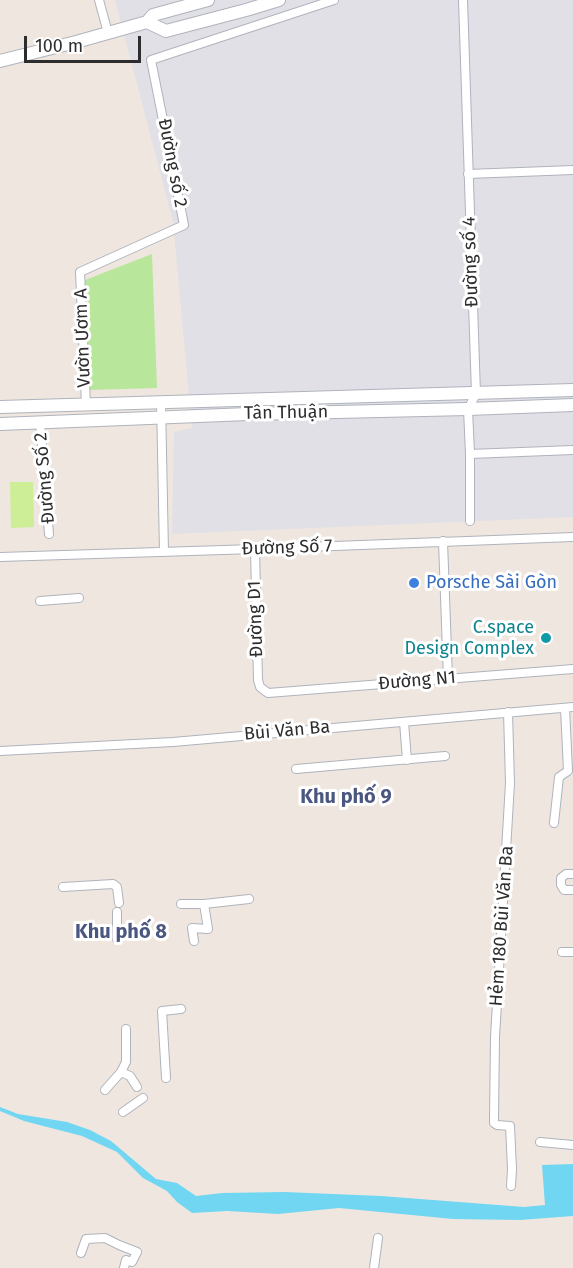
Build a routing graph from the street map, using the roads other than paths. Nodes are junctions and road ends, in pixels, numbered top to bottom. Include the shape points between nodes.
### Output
1 (99, 0) edge
2 (208, 0) edge
3 (279, 0) edge
4 (334, 0) edge
5 (463, 0) edge
6 (147, 22) junction
7 (108, 33) junction
8 (0, 61) edge
9 (573, 170) edge
10 (468, 174) junction
11 (80, 272) joint
12 (573, 390) edge
13 (476, 394) junction
14 (161, 402) junction
15 (100, 404) junction
16 (86, 405) junction
17 (573, 405) edge
18 (0, 407) edge
19 (468, 409) junction
20 (162, 417) junction
21 (100, 420) junction
22 (40, 422) junction
23 (0, 424) edge
24 (573, 450) edge
25 (470, 453) junction
26 (470, 521) dead end
27 (49, 534) dead end
28 (573, 537) edge
29 (443, 542) junction
30 (255, 549) junction
31 (164, 552) junction
32 (0, 557) edge
33 (79, 598) dead end
34 (40, 601) dead end
35 (573, 669) edge
36 (448, 678) junction
37 (262, 688) joint
38 (569, 708) edge
39 (508, 712) junction
40 (404, 722) junction
41 (0, 751) edge
42 (445, 756) dead end
43 (407, 760) junction
44 (296, 769) dead end
45 (554, 823) dead end
46 (573, 874) edge
47 (63, 887) dead end
48 (573, 890) edge
49 (249, 899) dead end
50 (119, 903) dead end
51 (181, 904) dead end
52 (204, 904) junction
53 (117, 912) dead end
54 (117, 939) dead end
55 (194, 941) dead end
56 (562, 951) dead end
57 (573, 952) edge
58 (181, 1009) dead end
59 (126, 1029) dead end
60 (121, 1072) junction
61 (166, 1078) dead end
62 (137, 1087) dead end
63 (105, 1090) dead end
64 (143, 1098) dead end
65 (123, 1112) dead end
66 (540, 1142) dead end
67 (573, 1145) edge
68 (512, 1186) dead end
69 (378, 1238) dead end
70 (81, 1253) dead end
71 (124, 1268) edge
72 (374, 1268) edge

1 - 7 street
2 - 6 street via 153,15
3 - 6 street via 166,31
4 - 11 street, Đường số 2 via 151,60 184,225
5 - 10 street, Đường số 4
6 - 7 street
7 - 8 street
9 - 10 street
10 - 13 street, Đường số 4
11 - 16 street, Vườn Ươm A
12 - 13 street, Tân Thuận
13 - 14 street, Tân Thuận
13 - 19 street
14 - 15 street, Tân Thuận
14 - 20 street
15 - 16 street, Tân Thuận
15 - 21 street
16 - 18 street, Tân Thuận
17 - 19 street, Tân Thuận
19 - 20 street, Tân Thuận
19 - 25 street
20 - 21 street, Tân Thuận
20 - 31 street
21 - 22 street, Tân Thuận
22 - 23 street, Tân Thuận
22 - 27 street, Đường Số 2
24 - 25 street
25 - 26 street
28 - 29 street, Đường Số 7
29 - 30 street, Đường Số 7
29 - 36 street
30 - 31 street, Đường Số 7
30 - 37 street, Đường D1 via 258,680
31 - 32 street, Đường Số 7
33 - 34 street
35 - 36 street, Đường N1
36 - 37 street, Đường N1 via 271,693
38 - 39 street, Bùi Văn Ba
38 - 45 street via 568,771 559,777
39 - 40 street, Bùi Văn Ba
39 - 68 street, Hẻm 180 Bùi Văn Ba via 510,783 495,1037 494,1123 510,1126
40 - 41 street, Bùi Văn Ba via 173,742
40 - 43 street
42 - 43 street
43 - 44 street
46 - 48 street via 561,878 564,890
47 - 50 street via 113,884
49 - 52 street
51 - 52 street
52 - 55 street via 208,929 192,928
53 - 54 street
56 - 57 street
58 - 61 street via 162,1011
59 - 60 street via 126,1062
60 - 62 street via 130,1076
60 - 63 street
64 - 65 street
66 - 67 street
69 - 72 street
70 - 71 street via 86,1239 105,1238 137,1252 132,1262 126,1260

